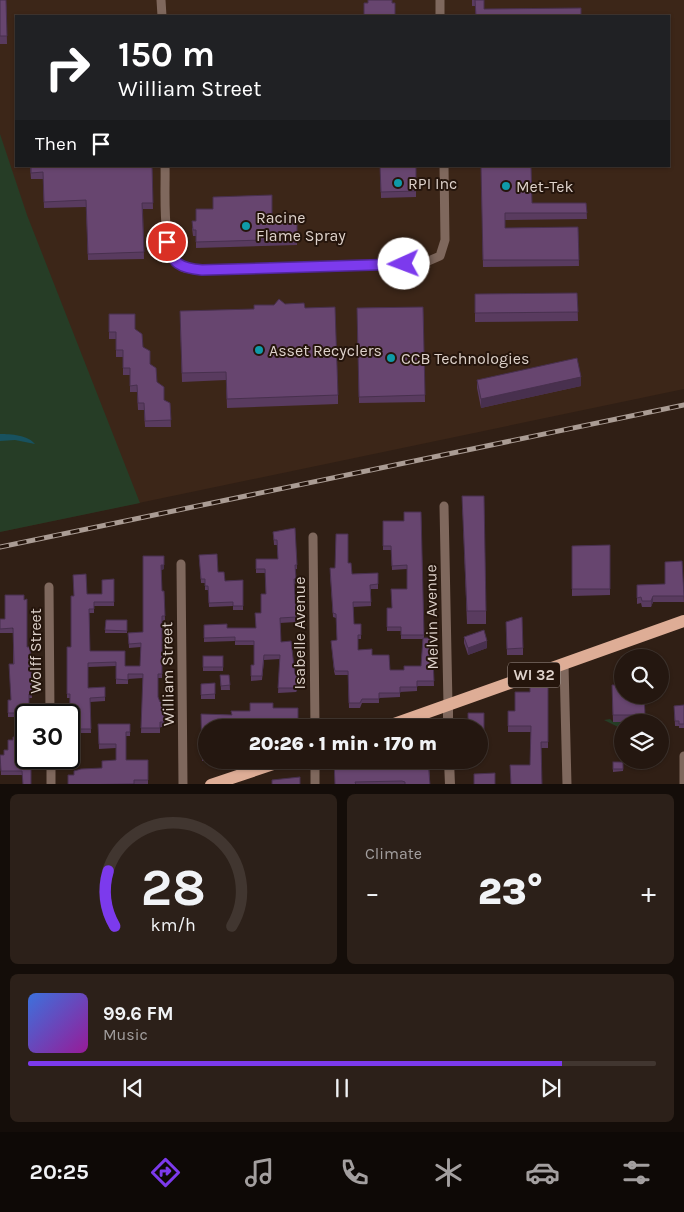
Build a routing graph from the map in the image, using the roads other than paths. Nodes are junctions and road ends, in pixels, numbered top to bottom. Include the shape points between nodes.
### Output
1 (161, 0) edge
2 (440, 0) edge
3 (162, 15) edge
4 (440, 15) edge
5 (165, 167) edge
6 (444, 167) edge
7 (444, 506) dead end
8 (313, 537) dead end
9 (181, 564) dead end
10 (49, 587) dead end
11 (684, 621) edge
12 (564, 664) junction
13 (50, 704) edge
14 (448, 705) junction
15 (315, 719) edge
16 (408, 719) edge
17 (448, 719) edge
18 (684, 756) edge
19 (50, 769) edge
20 (257, 769) edge
21 (315, 769) edge
22 (449, 769) edge
23 (51, 784) edge
24 (183, 784) edge
25 (211, 784) edge
26 (315, 784) edge
27 (450, 784) edge
28 (567, 784) edge
29 (684, 784) edge

1 - 3 street
2 - 4 street
5 - 6 street via 170,254 182,267 202,270 424,263 440,256 445,240
7 - 14 street, Melvin Avenue
8 - 15 street, Isabelle Avenue
9 - 24 street, William Street
10 - 13 street, Wolff Street
11 - 12 main road, WI 32
12 - 14 main road, WI 32
12 - 28 street
14 - 16 main road, WI 32
14 - 17 street, Melvin Avenue
18 - 29 street
19 - 23 street
20 - 25 main road
21 - 26 street
22 - 27 street

